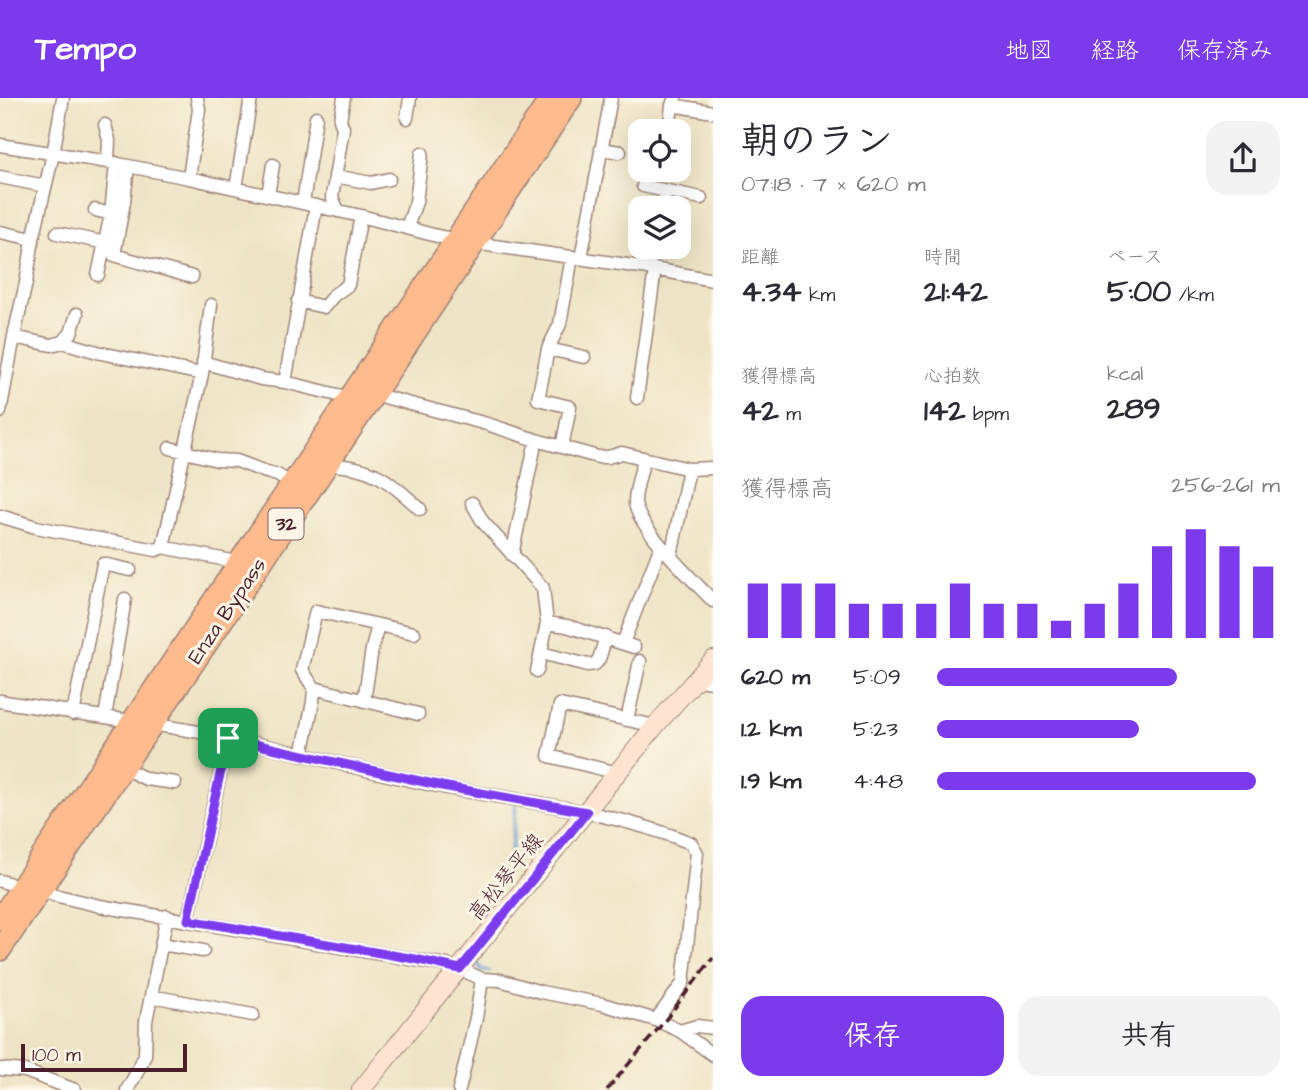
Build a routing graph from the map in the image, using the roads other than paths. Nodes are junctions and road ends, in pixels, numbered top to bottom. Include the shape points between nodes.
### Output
1 (64, 98) edge
2 (197, 98) edge
3 (251, 98) edge
4 (344, 98) edge
5 (410, 98) edge
6 (551, 98) edge
7 (571, 98) edge
8 (611, 98) edge
9 (674, 101) edge
10 (713, 113) edge
11 (317, 117) dead end
12 (407, 118) dead end
13 (671, 119) edge
14 (105, 125) dead end
15 (0, 145) edge
16 (601, 149) junction
17 (620, 152) dead end
18 (422, 153) dead end
19 (53, 154) junction
20 (118, 163) junction
21 (273, 165) dead end
22 (335, 176) junction
23 (0, 177) edge
24 (189, 178) junction
25 (389, 179) dead end
26 (45, 186) junction
27 (643, 186) dead end
28 (236, 188) junction
29 (666, 191) junction
30 (268, 195) junction
31 (665, 196) edge
32 (701, 198) dead end
33 (310, 204) junction
34 (94, 210) dead end
35 (338, 211) junction
36 (111, 214) junction
37 (361, 216) junction
38 (407, 227) junction
39 (0, 232) edge
40 (57, 233) dead end
41 (33, 239) junction
42 (465, 241) junction
43 (106, 243) junction
44 (576, 257) junction
45 (652, 259) edge
46 (651, 269) junction
47 (98, 275) dead end
48 (192, 277) dead end
49 (713, 280) edge
50 (298, 301) junction
51 (211, 305) dead end
52 (77, 314) dead end
53 (0, 328) edge
54 (15, 334) junction
55 (63, 342) junction
56 (548, 349) junction
57 (584, 357) dead end
58 (202, 368) junction
59 (285, 382) junction
60 (373, 394) junction
61 (350, 398) junction
62 (637, 398) dead end
63 (0, 412) edge
64 (536, 440) junction
65 (562, 447) junction
66 (177, 450) junction
67 (644, 459) junction
68 (327, 465) junction
69 (713, 468) edge
70 (688, 469) junction
71 (293, 484) junction
72 (472, 503) dead end
73 (420, 509) dead end
74 (0, 516) edge
75 (661, 546) junction
76 (163, 547) junction
77 (512, 555) junction
78 (671, 556) junction
79 (241, 563) junction
80 (130, 570) dead end
81 (125, 599) dead end
82 (713, 601) edge
83 (547, 623) junction
84 (378, 625) junction
85 (414, 633) dead end
86 (606, 637) junction
87 (541, 653) junction
88 (713, 660) edge
89 (640, 661) dead end
90 (537, 671) dead end
91 (705, 681) edge
92 (314, 688) junction
93 (0, 701) edge
94 (364, 701) junction
95 (73, 714) junction
96 (418, 714) dead end
97 (105, 717) junction
98 (627, 720) junction
99 (142, 723) junction
100 (655, 726) junction
101 (228, 738) junction
102 (302, 755) junction
103 (122, 767) junction
104 (618, 773) junction
105 (174, 783) dead end
106 (587, 812) junction
107 (10, 886) edge
108 (41, 888) junction
109 (167, 916) junction
110 (0, 919) edge
111 (188, 920) junction
112 (161, 944) junction
113 (0, 950) edge
114 (203, 951) dead end
115 (460, 969) junction
116 (482, 979) junction
117 (151, 996) junction
118 (253, 1015) dead end
119 (656, 1020) junction
120 (713, 1028) edge
121 (680, 1031) junction
122 (713, 1055) edge
123 (0, 1069) edge
124 (75, 1090) edge
125 (127, 1090) edge
126 (361, 1090) edge
127 (459, 1090) edge

1 - 19 street
2 - 24 street
3 - 28 street
4 - 22 street
5 - 12 street
6 - 42 highway, Enza Bypass / 32
7 - 42 highway, Enza Bypass / 32
8 - 16 street
9 - 10 street
9 - 13 street
11 - 33 street
14 - 20 street
15 - 19 street
16 - 17 street
16 - 44 street
18 - 38 street via 416,202
19 - 20 street
19 - 26 street
20 - 24 street
20 - 36 street
20 - 48 street via 124,202 114,255
21 - 30 street
22 - 25 street via 371,183
22 - 35 street via 332,197
23 - 26 street
24 - 28 street
26 - 41 street
27 - 29 street
28 - 30 street
29 - 31 street
29 - 32 street
30 - 33 street
33 - 35 street
33 - 50 street
34 - 36 street
35 - 37 street
36 - 43 street
37 - 38 street
37 - 50 street via 348,285 324,307
38 - 42 street
39 - 41 street
40 - 43 street
41 - 54 street
42 - 44 street
42 - 60 highway, Enza Bypass / 32
42 - 61 highway, Enza Bypass / 32
43 - 47 street
44 - 46 street
44 - 56 street via 560,324
45 - 46 street
46 - 49 street
46 - 62 street
50 - 59 street
51 - 58 street
52 - 55 street
53 - 54 street
54 - 55 street via 51,345
54 - 63 street
55 - 58 street via 101,353
56 - 57 street
56 - 65 street via 538,399 570,407
58 - 59 street
58 - 66 street
59 - 61 street
60 - 64 street
60 - 68 highway, Enza Bypass / 32
61 - 71 highway, Enza Bypass / 32
64 - 65 street
64 - 77 street
65 - 67 street via 598,457 622,453
66 - 71 street via 237,461
66 - 76 street via 180,476
67 - 70 street
67 - 75 street via 637,511
68 - 73 street via 348,465 387,480
68 - 99 highway, Enza Bypass / 32
69 - 70 street
70 - 78 street
71 - 79 highway, Enza Bypass / 32
72 - 77 street
74 - 76 street via 156,551
75 - 78 street
75 - 86 street via 629,645
76 - 79 street
77 - 83 street via 544,588
78 - 82 street
79 - 99 highway, Enza Bypass / 32
80 - 95 street via 103,564
81 - 97 street
83 - 86 street
83 - 87 street
84 - 85 street
84 - 92 street via 316,611 302,670
84 - 94 street
86 - 87 street via 594,664
87 - 90 street
88 - 91 main road, 高松琴平線
89 - 98 street
91 - 100 main road, 高松琴平線
92 - 94 street
92 - 102 street
93 - 95 street
94 - 96 street
95 - 97 street
97 - 99 street
98 - 100 street
98 - 104 street via 560,705 549,756
99 - 101 street
99 - 103 highway, Enza Bypass / 32
99 - 107 highway, Enza Bypass / 32
100 - 104 main road, 高松琴平線
101 - 102 street
101 - 111 street
102 - 106 street
103 - 105 street via 146,779
103 - 108 highway, Enza Bypass / 32
104 - 106 main road, 高松琴平線
106 - 115 main road, 高松琴平線
106 - 119 street via 679,838 691,843 697,853 684,983
107 - 108 highway
107 - 110 highway, Enza Bypass / 32
108 - 109 street via 100,906
108 - 113 highway, Enza Bypass / 32
109 - 111 street
109 - 112 street
111 - 115 street
112 - 114 street
112 - 117 street
115 - 116 street
115 - 126 main road, 高松琴平線
116 - 119 street
116 - 127 street
117 - 118 street
117 - 125 street via 145,1055
119 - 121 street
120 - 121 street
121 - 122 street
123 - 124 street via 25,1071

